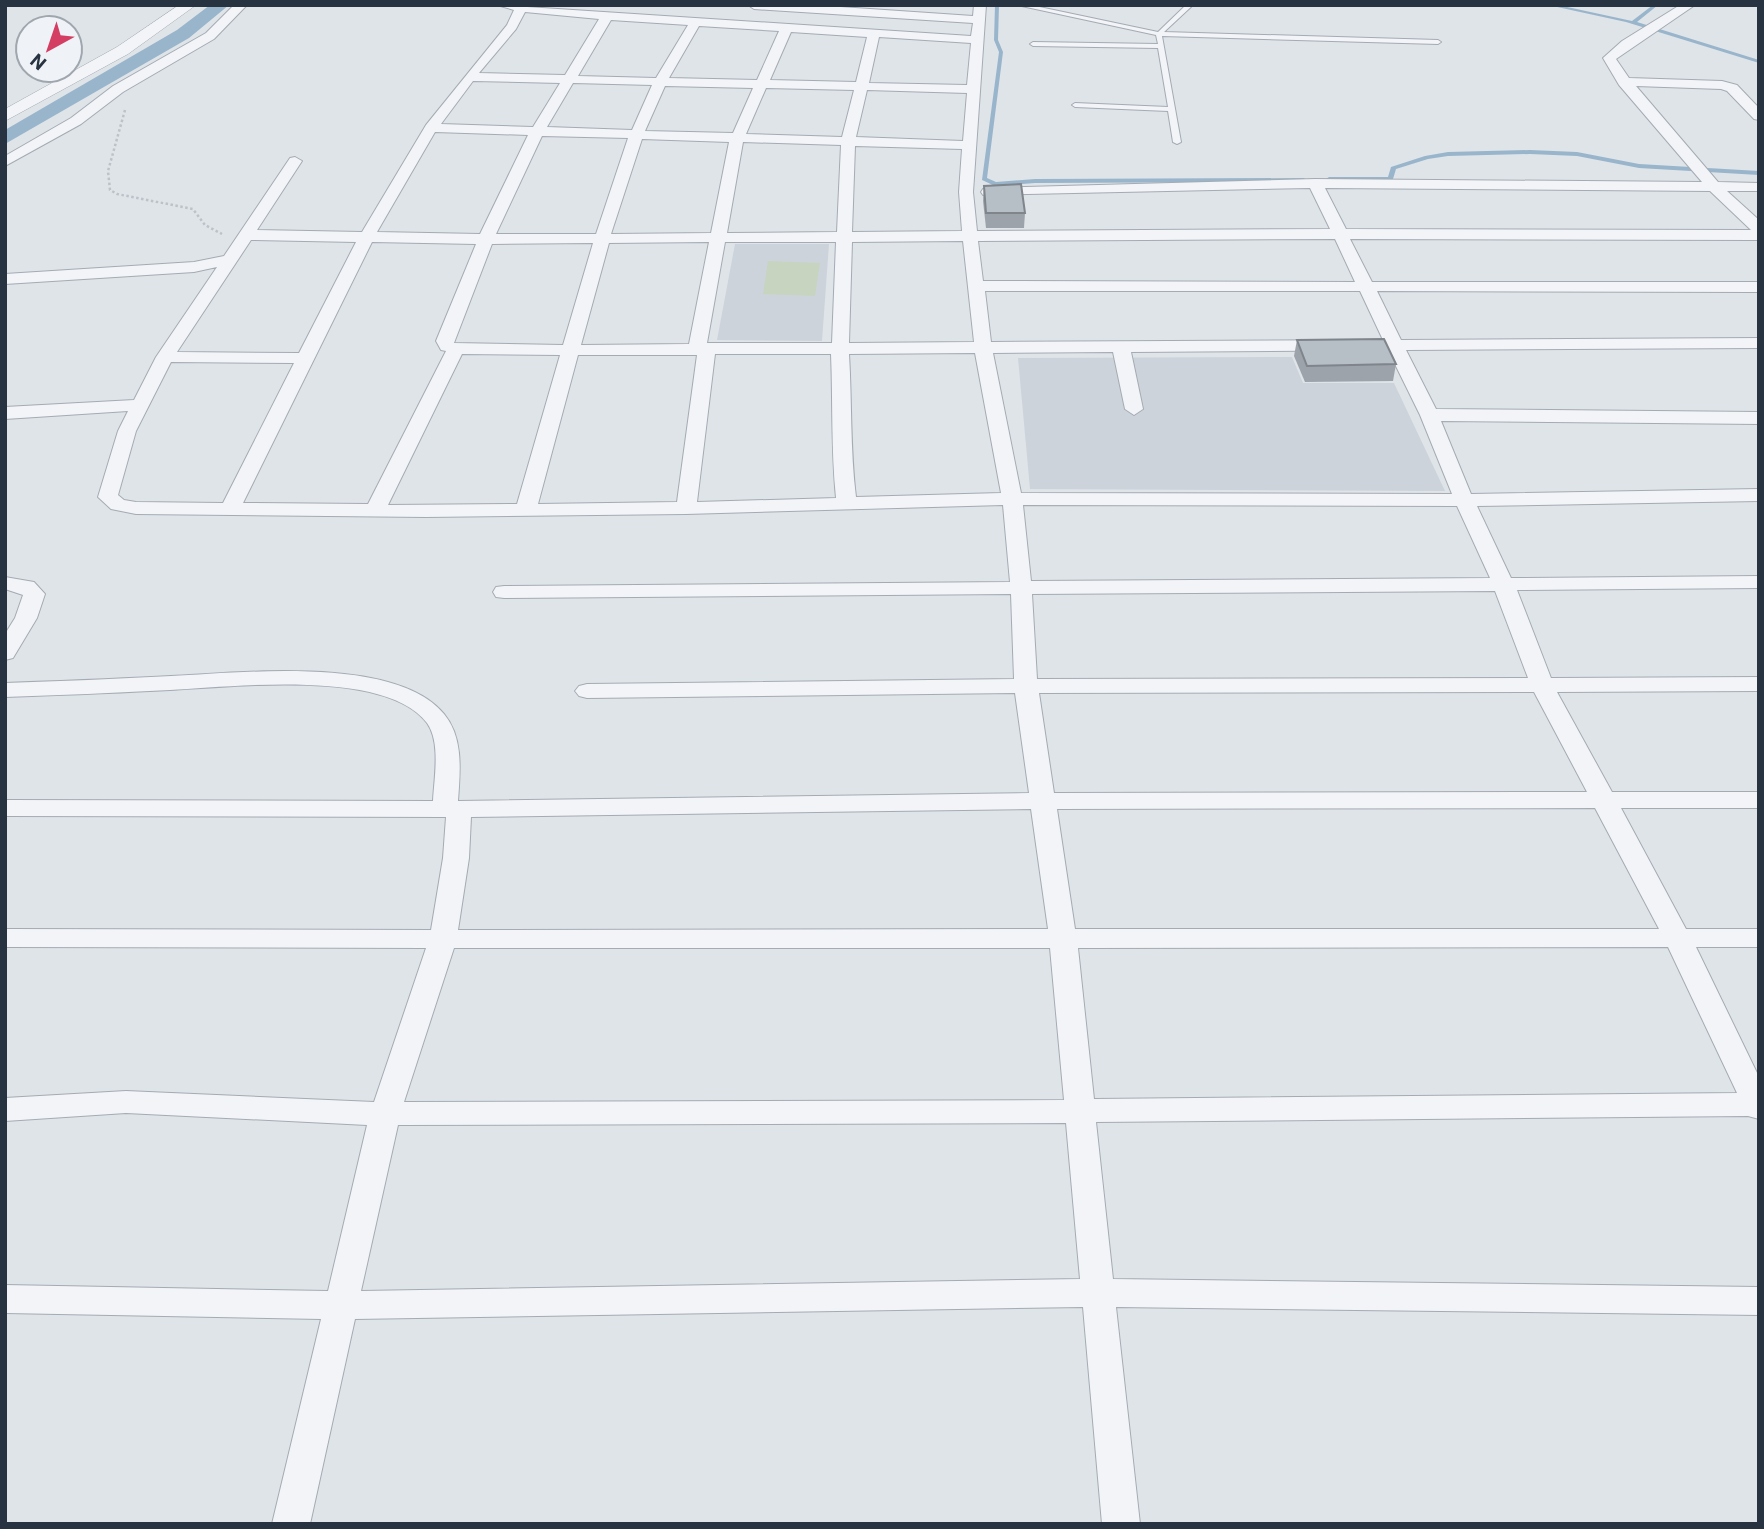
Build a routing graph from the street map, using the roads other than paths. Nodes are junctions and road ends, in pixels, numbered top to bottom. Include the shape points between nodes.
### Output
1 (189, 5) edge
2 (241, 5) edge
3 (503, 5) edge
4 (754, 5) edge
5 (980, 5) edge
6 (1020, 5) edge
7 (1190, 5) edge
8 (1689, 5) edge
9 (520, 10) junction
10 (607, 17) junction
11 (978, 20) junction
12 (695, 23) junction
13 (786, 29) junction
14 (1158, 34) junction
15 (873, 36) junction
16 (978, 40) junction
17 (1438, 42) dead end
18 (1033, 44) dead end
19 (1160, 46) junction
20 (468, 77) junction
21 (568, 78) junction
22 (660, 82) junction
23 (1624, 82) junction
24 (762, 86) junction
25 (859, 88) junction
26 (974, 89) junction
27 (1075, 105) dead end
28 (1171, 108) junction
29 (5, 116) edge
30 (1759, 116) edge
31 (431, 128) junction
32 (538, 130) junction
33 (636, 136) junction
34 (737, 139) junction
35 (848, 142) junction
36 (1177, 142) dead end
37 (969, 145) junction
38 (295, 161) dead end
39 (5, 162) edge
40 (1315, 183) junction
41 (1714, 187) junction
42 (1759, 187) edge
43 (966, 192) junction
44 (1759, 229) edge
45 (1339, 234) junction
46 (247, 235) junction
47 (1759, 235) edge
48 (846, 237) junction
49 (970, 237) junction
50 (366, 238) junction
51 (602, 238) junction
52 (720, 238) junction
53 (486, 239) junction
54 (232, 259) junction
55 (5, 279) edge
56 (1366, 285) junction
57 (975, 286) junction
58 (1759, 287) edge
59 (1759, 343) edge
60 (1394, 344) junction
61 (1121, 347) junction
62 (702, 348) junction
63 (983, 348) junction
64 (456, 349) junction
65 (840, 349) junction
66 (572, 350) junction
67 (165, 357) junction
68 (305, 358) junction
69 (141, 405) junction
70 (1134, 409) dead end
71 (5, 413) edge
72 (1429, 415) junction
73 (1759, 418) edge
74 (1759, 495) edge
75 (1012, 499) junction
76 (1464, 500) junction
77 (847, 504) junction
78 (686, 508) junction
79 (526, 509) junction
80 (229, 510) junction
81 (375, 510) junction
82 (1759, 582) edge
83 (5, 583) edge
84 (1503, 583) junction
85 (1021, 587) junction
86 (504, 592) dead end
87 (5, 653) edge
88 (1759, 684) edge
89 (1542, 685) junction
90 (1026, 686) junction
91 (5, 690) edge
92 (587, 691) dead end
93 (1759, 800) edge
94 (1043, 801) junction
95 (1604, 801) junction
96 (5, 808) edge
97 (452, 809) junction
98 (5, 938) edge
99 (1063, 938) junction
100 (443, 939) junction
101 (1678, 939) junction
102 (1759, 939) edge
103 (1758, 1105) edge
104 (5, 1110) edge
105 (1079, 1111) junction
106 (385, 1114) junction
107 (1100, 1293) junction
108 (5, 1299) edge
109 (1759, 1301) edge
110 (340, 1305) junction
111 (291, 1524) edge
112 (1121, 1524) edge

1 - 29 street via 102,64
2 - 39 street via 210,36
3 - 9 street
4 - 11 street
5 - 11 street
6 - 14 lane
7 - 14 lane
8 - 23 street via 1609,58
9 - 10 street
9 - 20 street
10 - 12 street
10 - 21 street
11 - 16 street
12 - 13 street via 731,20
12 - 22 street
13 - 15 street
13 - 24 street
14 - 17 lane
14 - 19 lane
15 - 16 street
15 - 25 street
16 - 26 street
18 - 19 lane
19 - 28 lane
20 - 21 street
20 - 31 street
21 - 22 street
21 - 32 street
22 - 24 street
22 - 33 street
23 - 30 street via 1722,85 1732,88
23 - 41 street
24 - 25 street
24 - 34 street
25 - 26 street
25 - 35 street
26 - 37 street
27 - 28 lane
28 - 36 lane
31 - 32 street
31 - 50 street
32 - 33 street
32 - 53 street
33 - 34 street
33 - 51 street
34 - 35 street
34 - 52 street
35 - 37 street
35 - 48 street
37 - 43 street
38 - 46 street
40 - 41 street
40 - 43 street
40 - 45 street
41 - 42 street
41 - 44 street
43 - 49 street
45 - 47 street
45 - 49 street
45 - 56 street
46 - 50 street
46 - 54 street
48 - 49 street
48 - 52 street
48 - 65 street
49 - 57 street
50 - 53 street
50 - 68 street
51 - 52 street
51 - 53 street
51 - 66 street
52 - 62 street
53 - 64 street via 445,341
54 - 55 street via 194,267
54 - 67 street
56 - 57 street
56 - 58 street
56 - 60 street
57 - 63 street
59 - 60 street
60 - 61 street
60 - 72 street
61 - 63 street
61 - 70 street
62 - 65 street
62 - 66 street
62 - 78 street
63 - 65 street
63 - 75 street
64 - 66 street
64 - 81 street
65 - 77 street via 841,455
66 - 79 street
67 - 68 street
67 - 69 street
68 - 80 street
69 - 71 street
69 - 80 street via 127,431 108,497 118,505 136,508
72 - 73 street
72 - 76 street
74 - 76 street
75 - 76 street
75 - 77 street
75 - 85 street
76 - 84 street
77 - 78 street
78 - 79 street
79 - 81 street
80 - 81 street
82 - 84 street
83 - 87 street via 26,587 34,594
84 - 85 street
84 - 89 street
85 - 86 street
85 - 90 street
88 - 89 street
89 - 90 street
89 - 95 street
90 - 92 street
90 - 94 street
91 - 97 street via 307,677 358,683 405,696 436,717 447,744
93 - 95 street
94 - 95 street
94 - 97 street
94 - 99 street
95 - 101 street
96 - 97 street
97 - 100 street via 456,858
98 - 100 street
99 - 100 street
99 - 101 street
99 - 105 street
100 - 106 street
101 - 102 street
101 - 103 street
103 - 105 street
104 - 106 street via 126,1102
105 - 106 street
105 - 107 street
106 - 110 street
107 - 109 street
107 - 110 street
107 - 112 street
108 - 110 street
110 - 111 street

